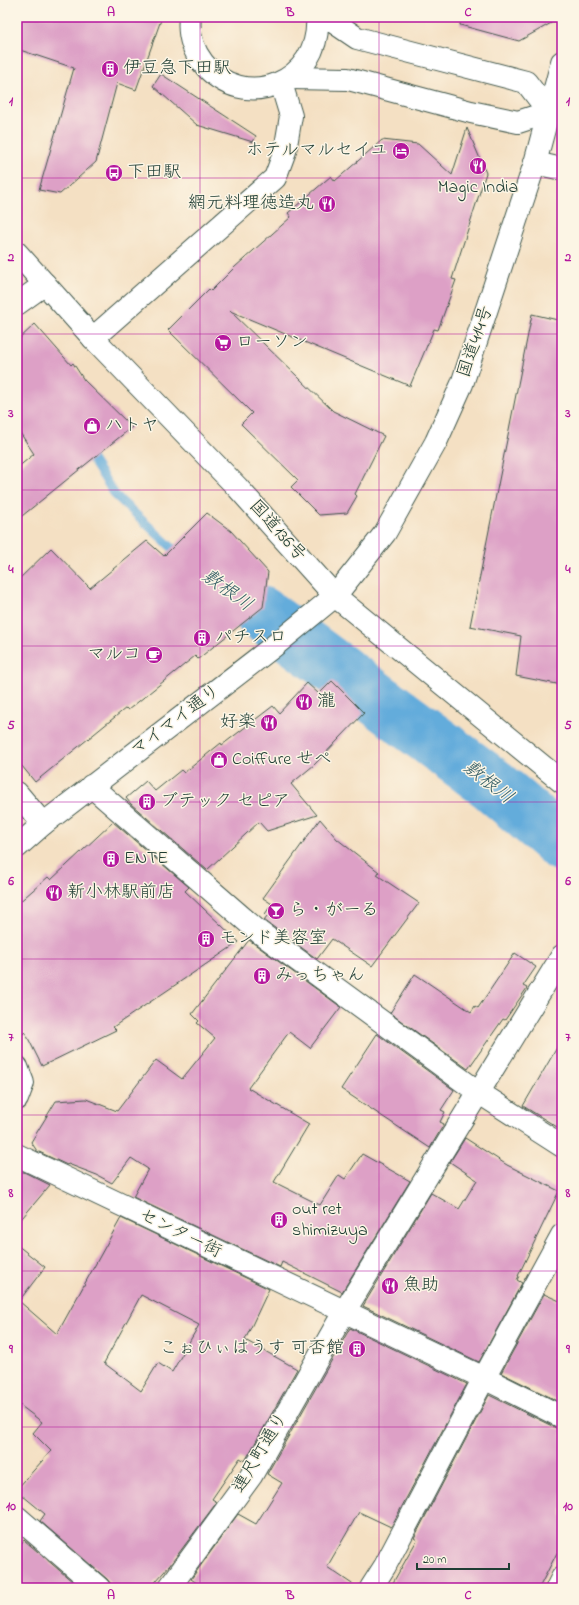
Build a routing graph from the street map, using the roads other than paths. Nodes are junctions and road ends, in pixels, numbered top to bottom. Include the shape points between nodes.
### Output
1 (190, 17) edge
2 (317, 17) edge
3 (326, 17) edge
4 (562, 62) edge
5 (285, 81) junction
6 (548, 112) junction
7 (535, 163) junction
8 (562, 169) edge
9 (17, 253) edge
10 (45, 284) junction
11 (17, 304) edge
12 (93, 338) junction
13 (335, 596) junction
14 (562, 782) edge
15 (91, 786) junction
16 (17, 793) edge
17 (43, 824) junction
18 (17, 847) edge
19 (562, 956) edge
20 (17, 1067) edge
21 (478, 1092) junction
22 (17, 1099) edge
23 (562, 1146) edge
24 (17, 1155) edge
25 (562, 1235) edge
26 (344, 1312) junction
27 (484, 1378) junction
28 (562, 1417) edge
29 (17, 1517) edge
30 (562, 1578) edge
31 (98, 1588) edge
32 (169, 1588) edge
33 (371, 1588) edge
34 (557, 1588) edge

1 - 5 main road via 189,30 195,53 211,73 232,85 257,89
2 - 5 main road via 318,29 314,48 304,65
3 - 6 main road via 357,38 526,82
4 - 6 main road, 国道414号
5 - 6 main road via 348,79 518,122
5 - 12 main road via 291,116 285,151 274,178
6 - 7 main road, 国道414号
7 - 8 main road
7 - 13 main road, 国道414号 via 462,384 436,442 385,533
9 - 10 main road, 国道136号
10 - 11 main road
10 - 12 main road, 国道136号
12 - 13 main road, 国道136号 via 238,488
13 - 14 main road, 国道136号
13 - 15 main road, マイマイ通り
15 - 17 main road, マイマイ通り
15 - 21 main road via 259,932
16 - 17 main road
17 - 18 main road, マイマイ通り
19 - 21 main road, 連尺町通り
20 - 22 main road via 23,1083
21 - 23 main road
21 - 26 main road, 連尺町通り
24 - 26 main road, センター街
25 - 27 main road
26 - 27 main road, センター街
26 - 32 main road, 連尺町通り via 251,1476
27 - 28 main road, センター街
27 - 33 main road
29 - 31 main road
30 - 34 main road

